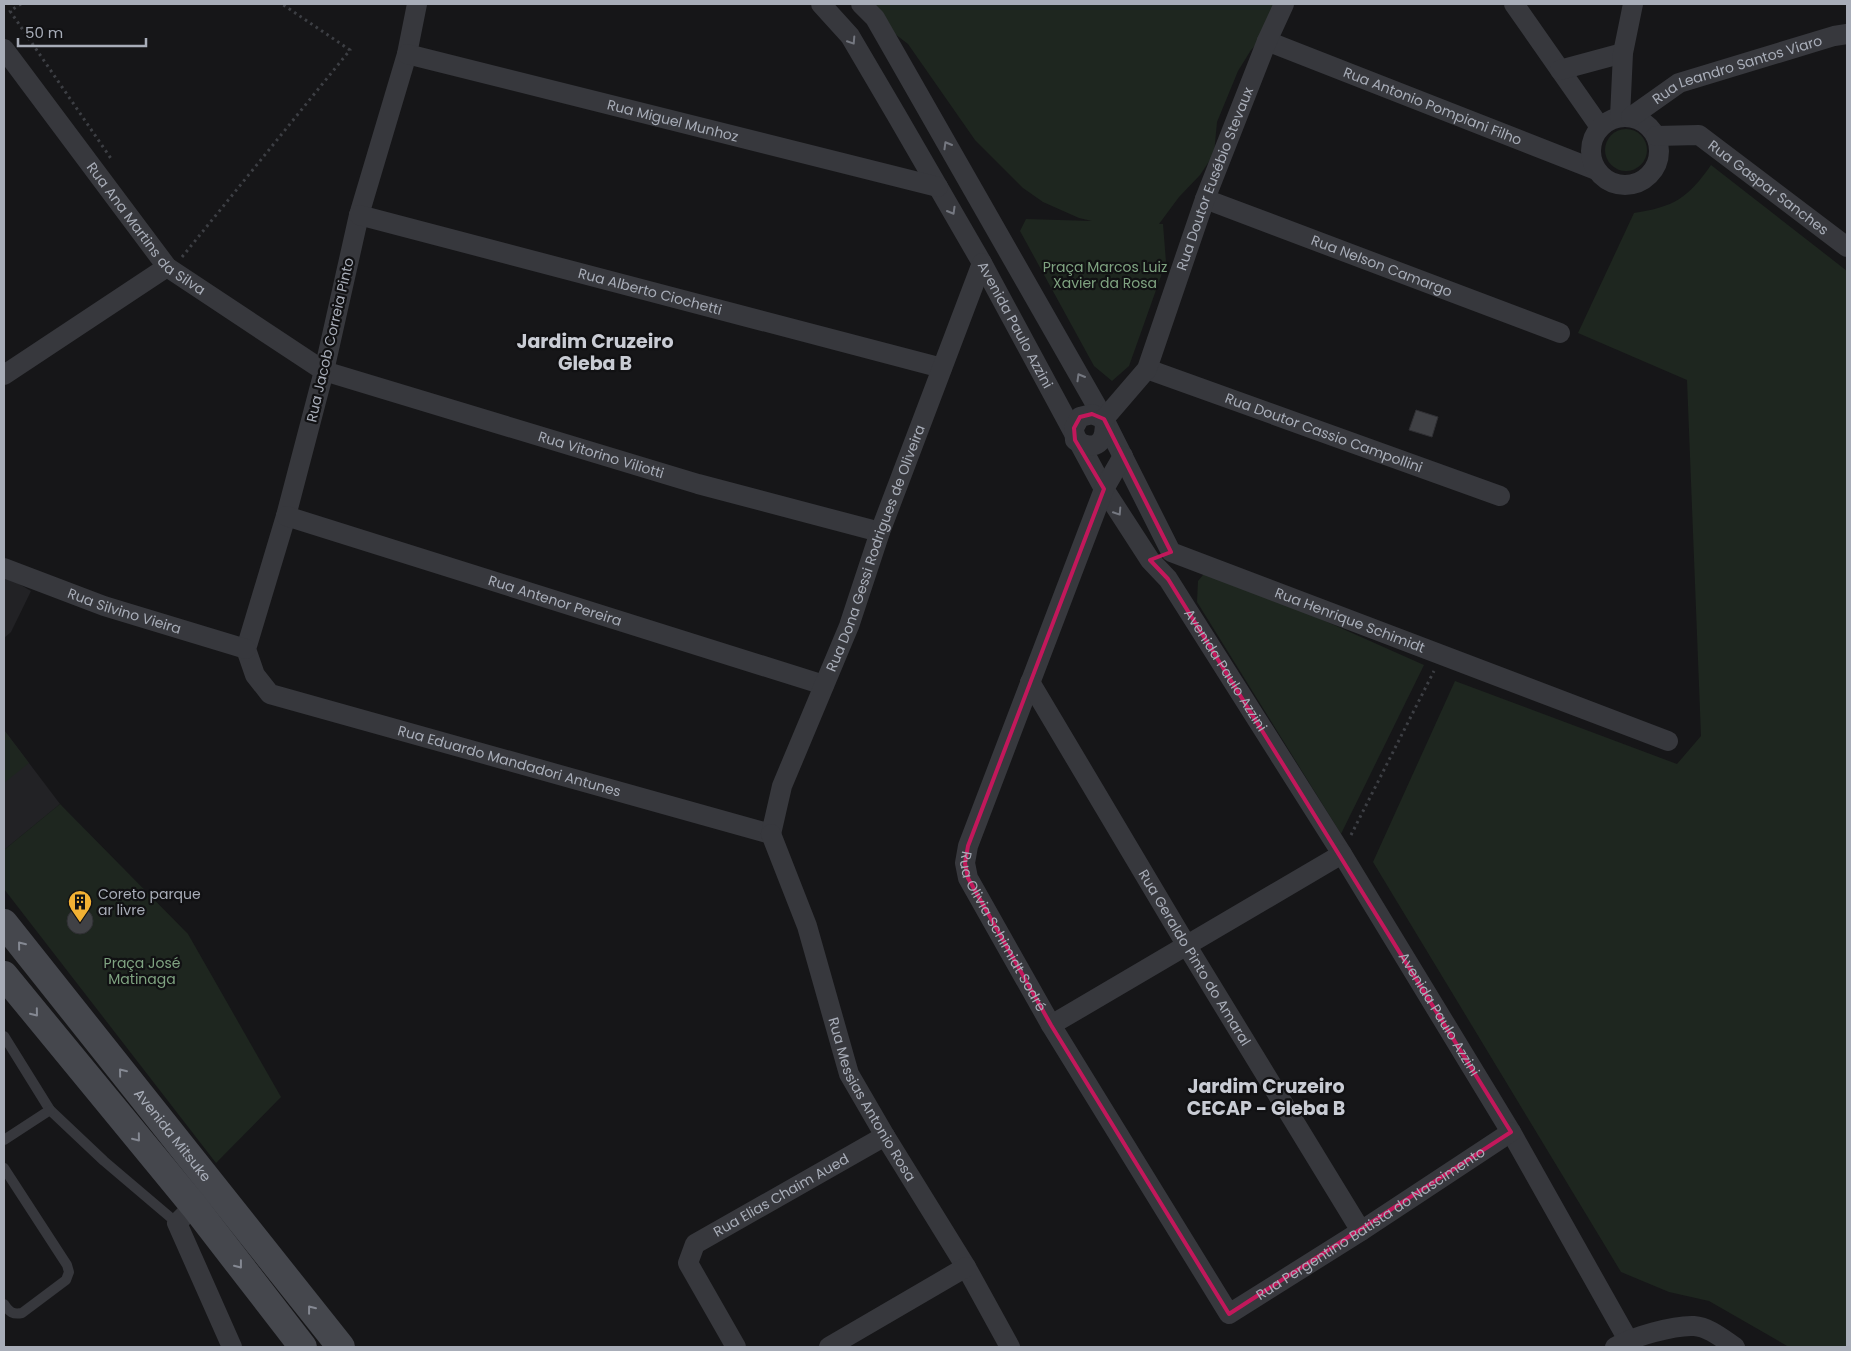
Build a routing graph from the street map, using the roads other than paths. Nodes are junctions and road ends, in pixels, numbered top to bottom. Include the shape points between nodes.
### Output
1 (417, 4) edge
2 (821, 4) edge
3 (861, 4) edge
4 (1284, 4) edge
5 (1514, 4) edge
6 (1633, 4) edge
7 (1843, 39) edge
8 (1267, 41) junction
9 (4, 49) edge
10 (1623, 52) junction
11 (407, 54) junction
12 (1560, 70) junction
13 (1625, 117) junction
14 (1600, 127) junction
15 (1656, 136) junction
16 (1596, 170) junction
17 (938, 187) junction
18 (1205, 199) junction
19 (359, 215) junction
20 (1847, 247) edge
21 (171, 259) junction
22 (982, 264) junction
23 (1560, 333) dead end
24 (942, 368) junction
25 (1147, 369) junction
26 (324, 371) junction
27 (4, 375) edge
28 (1104, 419) junction
29 (1076, 440) junction
30 (1123, 456) junction
31 (1104, 489) junction
32 (1500, 496) dead end
33 (286, 516) junction
34 (880, 532) junction
35 (1170, 552) junction
36 (1150, 560) junction
37 (4, 568) edge
38 (1168, 579) junction
39 (246, 649) junction
40 (1030, 682) junction
41 (824, 685) junction
42 (1668, 742) dead end
43 (771, 834) junction
44 (1342, 854) junction
45 (4, 923) edge
46 (1187, 946) junction
47 (4, 975) edge
48 (1051, 1025) junction
49 (4, 1036) edge
50 (50, 1110) junction
51 (1511, 1132) junction
52 (885, 1136) junction
53 (4, 1140) edge
54 (4, 1168) edge
55 (213, 1186) junction
56 (185, 1215) junction
57 (1361, 1231) junction
58 (966, 1267) junction
59 (4, 1304) edge
60 (1228, 1314) joint
61 (1625, 1345) edge
62 (232, 1347) edge
63 (303, 1347) edge
64 (341, 1347) edge
65 (736, 1347) edge
66 (829, 1347) edge
67 (1010, 1347) edge
68 (1735, 1347) edge

1 - 11 street, Rua Jacob Correia Pinto
2 -> 17 street, Avenida Paulo Azzini via 850,36
28 -> 3 street, Avenida Paulo Azzini via 875,18
4 - 8 street, Rua Doutor Eusébio Stevaux
5 - 12 street
6 - 10 street
7 - 13 street, Rua Leandro Santos Viaro via 1679,83
8 - 16 street, Rua Antonio Pompiani Filho
8 - 18 street, Rua Doutor Eusébio Stevaux
9 - 21 street, Rua Ana Martins da Silva
10 - 12 street
10 - 13 street
11 - 17 street, Rua Miguel Munhoz
11 - 19 street, Rua Jacob Correia Pinto
12 - 14 street
13 - 14 street via 1609,120
13 - 15 street via 1641,120
14 - 16 street via 1591,148
15 - 16 street via 1659,158 1648,177 1638,183 1615,184
15 - 20 street, Rua Gaspar Sanches via 1699,135
17 -> 22 street, Avenida Paulo Azzini
18 - 23 street, Rua Nelson Camargo
18 - 25 street, Rua Doutor Eusébio Stevaux
19 - 24 street, Rua Alberto Ciochetti
19 - 26 street, Rua Jacob Correia Pinto
21 - 26 street, Rua Ana Martins da Silva
21 - 27 street
22 - 24 street, Rua Dona Gessi Rodrigues de Oliveira
22 - 29 street, Avenida Paulo Azzini
24 - 34 street, Rua Dona Gessi Rodrigues de Oliveira
25 - 28 street, Rua Doutor Eusébio Stevaux
25 - 32 street, Rua Doutor Cassio Campollini
26 - 33 street, Rua Jacob Correia Pinto
26 - 34 street, Rua Vitorino Viliotti via 698,484
28 - 29 street via 1092,414 1080,418 1074,428
28 - 30 street
29 - 31 street, Avenida Paulo Azzini
30 - 31 street, Rua Olivia Schimidt Sodré
30 - 35 street
31 -> 36 street, Avenida Paulo Azzini
31 - 40 street, Rua Olivia Schimidt Sodré
33 - 39 street, Rua Jacob Correia Pinto
33 - 41 street, Rua Antenor Pereira
34 - 41 street, Rua Dona Gessi Rodrigues de Oliveira via 849,626
35 - 36 street
35 - 38 street
35 - 42 street, Rua Henrique Schimidt
36 - 38 street, Avenida Paulo Azzini
37 - 39 street, Rua Silvino Vieira via 104,606
38 - 44 street, Avenida Paulo Azzini
39 - 43 street, Rua Eduardo Mandadori Antunes via 255,675 270,694
40 - 46 street, Rua Geraldo Pinto do Amaral
40 - 48 street, Rua Olivia Schimidt Sodré via 968,846 965,863 968,878
41 - 43 street, Rua Dona Gessi Rodrigues de Oliveira via 782,786
43 - 52 street, Rua Messias Antonio Rosa via 808,926 848,1074
44 - 46 street
44 - 51 street, Avenida Paulo Azzini
55 -> 45 main road, Avenida Mitsuke
46 - 48 street
46 - 57 street, Rua Geraldo Pinto do Amaral
47 -> 56 main road, Avenida Mitsuke
48 - 60 street, Rua Olivia Schimidt Sodré
49 - 50 lane
50 - 53 lane
50 - 56 lane via 104,1161
51 - 57 street, Rua Pergentino Batista do Nascimento
51 - 61 street, Avenida Paulo Azzini
52 - 58 street, Rua Messias Antonio Rosa
52 - 65 street, Rua Elias Chaim Aued via 696,1244 688,1263
54 - 59 lane via 69,1272 66,1280 22,1313 8,1311
55 - 56 street
64 -> 55 main road, Avenida Mitsuke
56 - 62 street
56 -> 63 main road, Avenida Mitsuke
57 - 60 street, Rua Pergentino Batista do Nascimento
58 - 66 street
58 - 67 street, Rua Messias Antonio Rosa
61 - 68 street via 1672,1328 1694,1326 1715,1333

